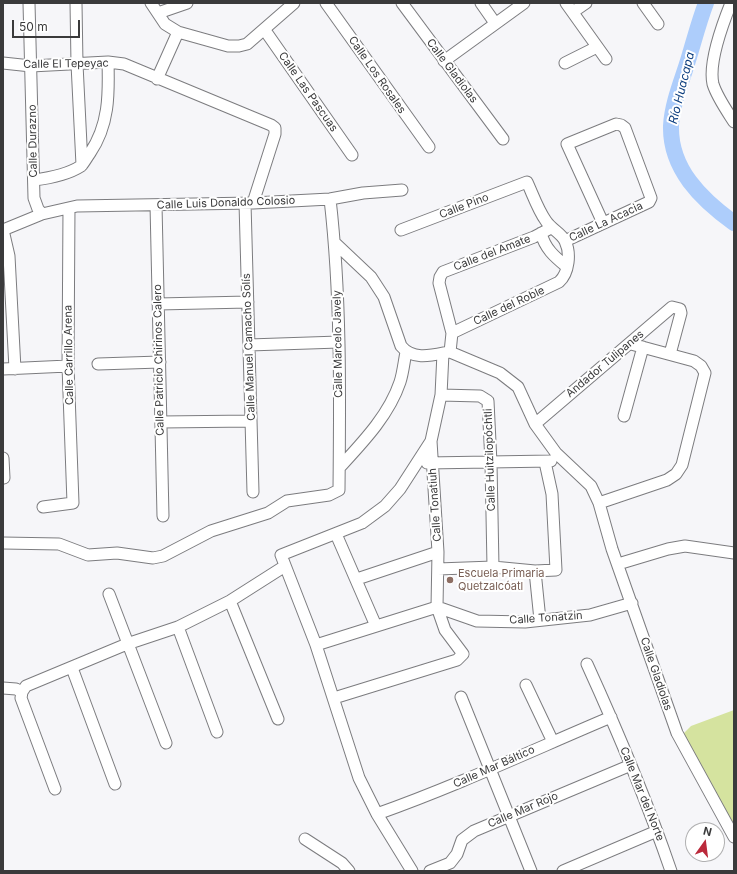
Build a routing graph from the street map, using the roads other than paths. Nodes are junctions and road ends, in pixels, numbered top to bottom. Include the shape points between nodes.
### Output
1 (29, 3) edge
2 (76, 3) edge
3 (152, 3) edge
4 (187, 3) edge
5 (294, 3) edge
6 (326, 3) edge
7 (402, 3) edge
8 (481, 3) edge
9 (524, 3) edge
10 (566, 3) edge
11 (586, 3) edge
12 (643, 3) edge
13 (731, 3) edge
14 (572, 12) junction
15 (158, 13) junction
16 (495, 23) junction
17 (658, 24) dead end
18 (264, 29) junction
19 (178, 32) junction
20 (597, 47) junction
21 (444, 60) junction
22 (606, 60) dead end
23 (108, 62) junction
24 (3, 63) edge
25 (565, 63) dead end
26 (77, 64) junction
27 (31, 66) junction
28 (157, 79) junction
29 (733, 119) edge
30 (503, 139) dead end
31 (429, 147) dead end
32 (352, 155) dead end
33 (82, 165) junction
34 (34, 180) junction
35 (402, 190) dead end
36 (330, 199) junction
37 (249, 203) junction
38 (156, 205) junction
39 (69, 208) junction
40 (42, 214) junction
41 (603, 223) junction
42 (3, 230) edge
43 (401, 230) dead end
44 (546, 231) junction
45 (565, 241) junction
46 (335, 243) junction
47 (566, 272) junction
48 (248, 302) junction
49 (158, 304) junction
50 (452, 333) junction
51 (339, 342) junction
52 (630, 344) junction
53 (249, 345) junction
54 (643, 347) junction
55 (406, 352) junction
56 (446, 353) junction
57 (670, 354) junction
58 (160, 362) junction
59 (98, 364) dead end
60 (68, 366) junction
61 (3, 369) edge
62 (15, 369) junction
63 (441, 395) junction
64 (624, 416) dead end
65 (251, 421) junction
66 (161, 422) junction
67 (535, 424) junction
68 (431, 441) junction
69 (3, 458) edge
70 (564, 461) junction
71 (417, 462) junction
72 (545, 462) junction
73 (492, 463) junction
74 (432, 464) junction
75 (340, 467) junction
76 (4, 478) edge
77 (253, 492) dead end
78 (599, 503) junction
79 (43, 507) dead end
80 (163, 516) dead end
81 (336, 534) junction
82 (3, 544) edge
83 (438, 552) junction
84 (734, 553) edge
85 (618, 564) junction
86 (285, 566) junction
87 (493, 567) junction
88 (438, 569) junction
89 (535, 571) junction
90 (357, 579) junction
91 (109, 594) dead end
92 (230, 601) junction
93 (632, 603) junction
94 (437, 607) junction
95 (540, 620) junction
96 (376, 626) junction
97 (178, 627) junction
98 (127, 644) junction
99 (316, 645) junction
100 (588, 664) dead end
101 (72, 668) junction
102 (526, 685) dead end
103 (3, 688) edge
104 (22, 692) junction
105 (461, 697) dead end
106 (334, 698) junction
107 (611, 717) junction
108 (278, 719) dead end
109 (217, 732) dead end
110 (553, 742) junction
111 (166, 743) dead end
112 (631, 765) junction
113 (491, 768) junction
114 (115, 784) dead end
115 (55, 790) dead end
116 (377, 814) junction
117 (509, 815) junction
118 (657, 831) junction
119 (734, 837) edge
120 (305, 839) dead end
121 (349, 871) edge
122 (412, 871) edge
123 (430, 871) edge
124 (531, 871) edge
125 (563, 871) edge
126 (671, 871) edge

1 - 27 street, Calle Durazno
2 - 26 street
3 - 15 street
4 - 15 street
5 - 18 street
6 - 31 street, Calle Los Rosales
7 - 21 street, Calle Gladiolas
8 - 16 street
9 - 16 street
10 - 14 street
11 - 14 street
12 - 17 street
13 - 29 street via 720,29 713,84
14 - 20 street
15 - 19 street via 165,24
16 - 21 street
18 - 19 street via 247,44 239,46 228,46
18 - 32 street, Calle Las Pascuas
19 - 28 street
20 - 22 street
20 - 25 street
21 - 30 street, Calle Gladiolas
23 - 26 street, Calle El Tepeyac
23 - 28 street, Calle El Tepeyac via 124,64
23 - 33 street via 109,96 103,130
24 - 27 street, Calle El Tepeyac
26 - 27 street, Calle El Tepeyac
26 - 33 street
27 - 34 street, Calle Durazno
28 - 37 street, Calle El Tepeyac via 275,128 276,134
33 - 34 street via 55,177
34 - 40 street, Calle Durazno via 34,198
35 - 36 street, Calle Luis Donaldo Colosio
36 - 37 street, Calle Luis Donaldo Colosio
36 - 46 street, Calle Marcelo Javely
37 - 38 street, Calle Luis Donaldo Colosio
37 - 48 street, Calle Manuel Camacho Solís
38 - 39 street, Calle Luis Donaldo Colosio
38 - 49 street, Calle Patricio Chirinos Calero
39 - 40 street, Calle Luis Donaldo Colosio
39 - 60 street, Calle Carrillo Arena
40 - 42 street, Calle Luis Donaldo Colosio
41 - 41 street, Calle La Acacia via 649,202 651,198 625,128 616,124 567,144
41 - 45 street, Calle La Acacia
42 - 62 street via 9,256
43 - 44 street, Calle Pino via 526,182 545,221
44 - 45 street
44 - 47 street via 544,243
44 - 50 street, Calle del Amate via 443,272 439,283
45 - 47 street via 568,254
46 - 51 street, Calle Marcelo Javely
46 - 55 street via 371,277 384,297 401,346
47 - 50 street, Calle del Roble via 559,282
48 - 49 street
48 - 53 street, Calle Manuel Camacho Solís
49 - 58 street, Calle Patricio Chirinos Calero
50 - 56 street, Calle del Amate
51 - 53 street
51 - 75 street, Calle Marcelo Javely
52 - 54 street
52 - 57 street, Andador Tulipanes via 670,309 677,307 681,313
52 - 67 street, Andador Tulipanes
53 - 65 street, Calle Manuel Camacho Solís
54 - 57 street
54 - 64 street
55 - 56 street via 416,356
55 - 75 street via 400,382 386,410 367,437
56 - 63 street, Calle del Amate
56 - 67 street, Calle Gladiolas via 500,373 518,387
57 - 78 street via 694,361 705,373 682,465 676,474 667,480
58 - 59 street
58 - 66 street, Calle Patricio Chirinos Calero
60 - 62 street
60 - 79 street, Calle Carrillo Arena via 73,503
61 - 62 street
63 - 68 street, Calle del Amate
63 - 73 street, Calle Huitzilopóchtli via 480,396 488,401
65 - 66 street
65 - 77 street, Calle Manuel Camacho Solís
66 - 80 street, Calle Patricio Chirinos Calero
67 - 70 street, Calle Gladiolas
68 - 71 street
68 - 74 street, Calle Tonatiuh
69 - 76 street
70 - 72 street
70 - 78 street, Calle Gladiolas via 590,486
71 - 74 street
71 - 81 street via 400,489 385,506 362,523
72 - 73 street
72 - 89 street via 552,494 556,570
73 - 74 street
73 - 87 street, Calle Huitzilopóchtli
74 - 83 street, Calle Tonatiuh
75 - 82 street, Calle Marcelo Javely via 339,490 329,495 287,501 268,513 211,531 162,556 153,558 117,553 88,555 59,544
78 - 85 street, Calle Gladiolas
81 - 86 street via 281,555
81 - 90 street
83 - 88 street, Calle Tonatiuh
83 - 90 street
84 - 85 street via 685,546
85 - 93 street, Calle Gladiolas
86 - 92 street
86 - 99 street
87 - 88 street
87 - 89 street
88 - 94 street, Calle Tonatiuh
89 - 95 street
90 - 96 street
91 - 98 street
92 - 97 street
92 - 108 street
93 - 95 street, Calle Tonatzin via 590,615
93 - 119 street, Calle Gladiolas via 676,733
94 - 95 street, Calle Tonatzin via 477,621
94 - 96 street
94 - 106 street via 445,630 462,654 461,657
96 - 99 street
97 - 98 street
97 - 109 street
98 - 101 street
98 - 111 street
99 - 106 street
100 - 107 street, Calle Mar del Norte
101 - 104 street via 26,686
101 - 114 street
102 - 110 street
103 - 104 street
104 - 115 street via 21,698
105 - 113 street
106 - 116 street via 359,778
107 - 110 street, Calle Mar Báltico
107 - 112 street, Calle Mar del Norte
110 - 113 street, Calle Mar Báltico
112 - 117 street, Calle Mar Rojo
112 - 118 street, Calle Mar del Norte
113 - 116 street, Calle Mar Báltico via 440,792
113 - 117 street
116 - 122 street
117 - 123 street, Calle Mar Rojo via 474,830 462,840 457,854 450,862
117 - 124 street
118 - 125 street
118 - 126 street, Calle Mar del Norte
120 - 121 street via 342,863

